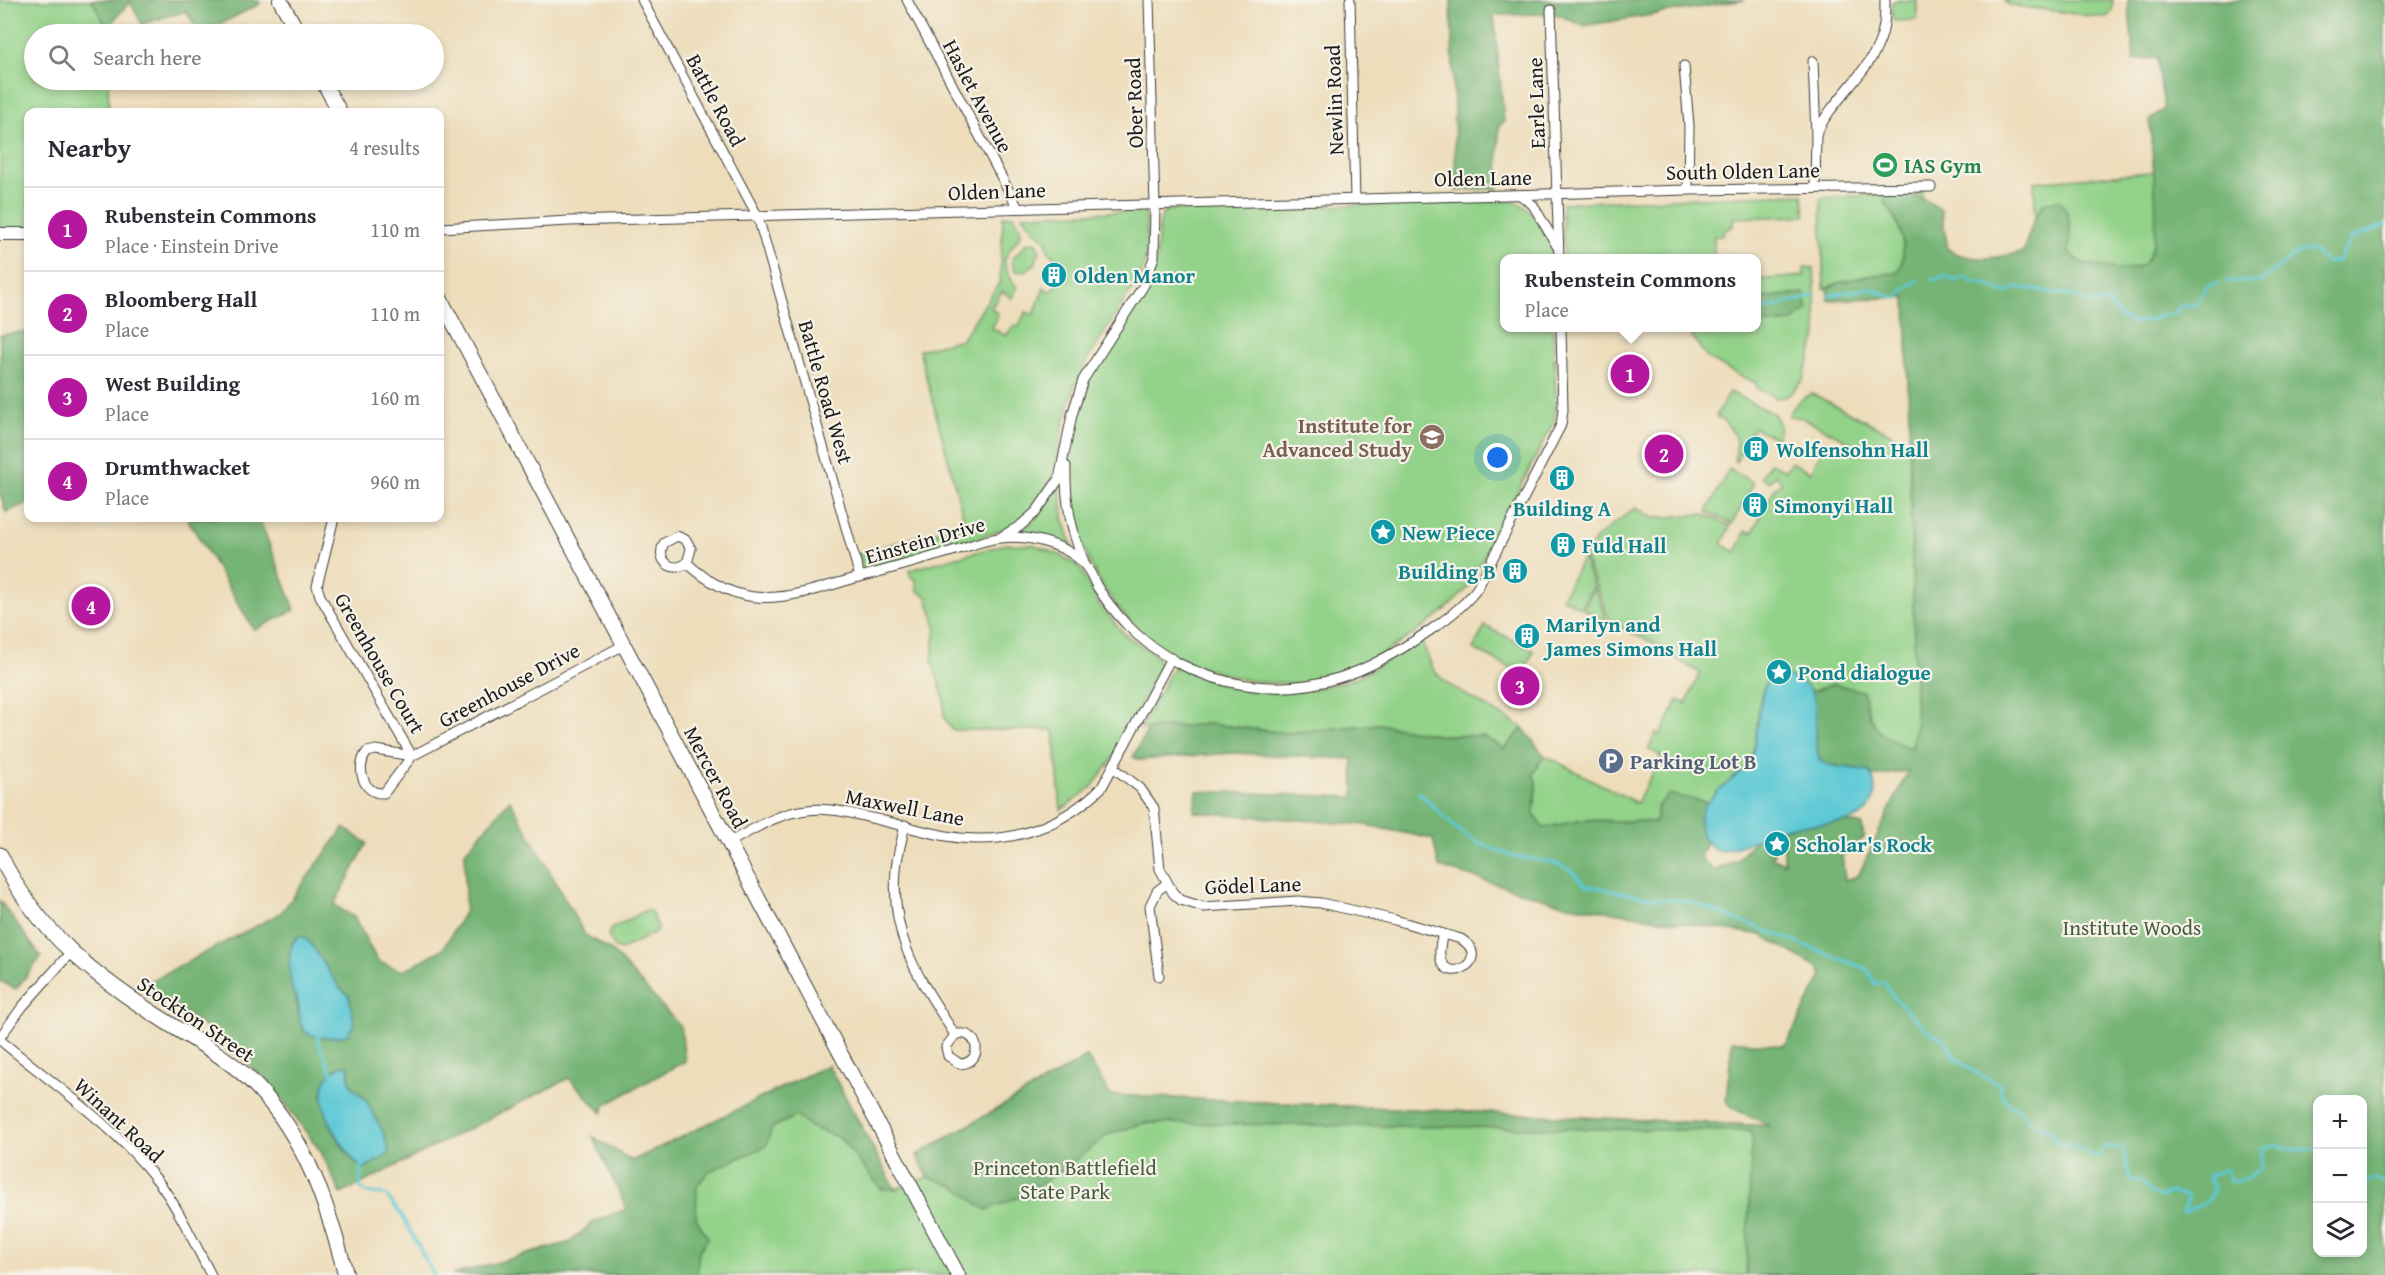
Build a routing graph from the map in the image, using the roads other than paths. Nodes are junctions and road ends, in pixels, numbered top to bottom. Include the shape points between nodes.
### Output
1 (280, 0) edge
2 (642, 0) edge
3 (907, 0) edge
4 (1149, 0) edge
5 (1350, 0) edge
6 (1885, 0) edge
7 (1551, 10) dead end
8 (293, 24) edge
9 (1813, 61) dead end
10 (1684, 66) dead end
11 (328, 90) edge
12 (338, 108) edge
13 (1816, 135) junction
14 (1815, 188) junction
15 (1931, 188) dead end
16 (1689, 190) junction
17 (1556, 194) junction
18 (1520, 195) junction
19 (1355, 199) junction
20 (1155, 205) junction
21 (1018, 208) junction
22 (758, 217) junction
23 (444, 228) edge
24 (0, 234) edge
25 (24, 234) edge
26 (1559, 254) edge
27 (1559, 254) edge
28 (444, 306) edge
29 (1561, 332) edge
30 (1066, 449) junction
31 (333, 522) edge
32 (999, 538) junction
33 (687, 563) dead end
34 (1086, 567) junction
35 (860, 577) junction
36 (624, 645) junction
37 (1171, 658) junction
38 (412, 756) junction
39 (1114, 768) junction
40 (905, 825) junction
41 (728, 843) junction
42 (0, 855) edge
43 (1166, 884) junction
44 (1443, 934) dead end
45 (71, 952) junction
46 (1159, 976) dead end
47 (955, 1035) dead end
48 (0, 1038) edge
49 (211, 1275) edge
50 (346, 1275) edge
51 (958, 1275) edge

1 - 8 main road
2 - 22 street, Battle Road
3 - 21 street, Haslet Avenue
4 - 20 street, Ober Road
5 - 19 street, Newlin Road
6 - 13 street via 1884,25 1877,46 1831,107
7 - 17 street, Earle Lane
9 - 13 street
10 - 16 street
11 - 12 main road
13 - 14 street
14 - 15 street, South Olden Lane
14 - 16 street, South Olden Lane
16 - 17 street, South Olden Lane
17 - 18 street, Olden Lane
17 - 26 street
18 - 19 street, Olden Lane
18 - 27 street via 1533,205 1550,231
19 - 20 street, Olden Lane
20 - 21 street, Olden Lane
20 - 30 street, Einstein Drive via 1150,272 1083,380
21 - 22 street, Olden Lane
22 - 23 street, Olden Lane
22 - 35 street, Battle Road West
24 - 25 street
28 - 36 main road, Mercer Road
29 - 37 street, Einstein Drive via 1561,425 1478,587 1466,603 1386,658 1324,682 1254,688 1213,677
30 - 32 street, Einstein Drive via 1059,479 1048,497 1020,526
30 - 34 street, Einstein Drive via 1068,505
31 - 38 street, Greenhouse Court via 317,586 320,596
32 - 34 street, Einstein Drive via 1054,546 1071,553
32 - 35 street, Einstein Drive
33 - 35 street, Einstein Drive via 716,585 765,598 786,597
34 - 37 street, Einstein Drive via 1126,624
36 - 38 street, Greenhouse Drive
36 - 41 main road, Mercer Road
37 - 39 street, Maxwell Lane
38 - 38 street, Greenhouse Drive via 388,791 374,793 366,786 361,766 367,752
39 - 40 street, Maxwell Lane via 1102,787 1074,812 1023,834 962,838
39 - 43 street via 1140,788 1154,808 1160,869
40 - 41 street, Maxwell Lane via 809,809 772,819
40 - 47 street via 896,868 898,927 908,955
41 - 51 main road, Mercer Road
42 - 45 highway, Stockton Street via 20,894
43 - 44 street, Gödel Lane via 1181,900 1203,907 1309,901
43 - 46 street via 1157,891 1150,906
45 - 48 street via 22,1006
45 - 50 highway, Stockton Street via 117,991 225,1059 271,1102 325,1200
48 - 49 street, Winant Road via 137,1156 171,1200

